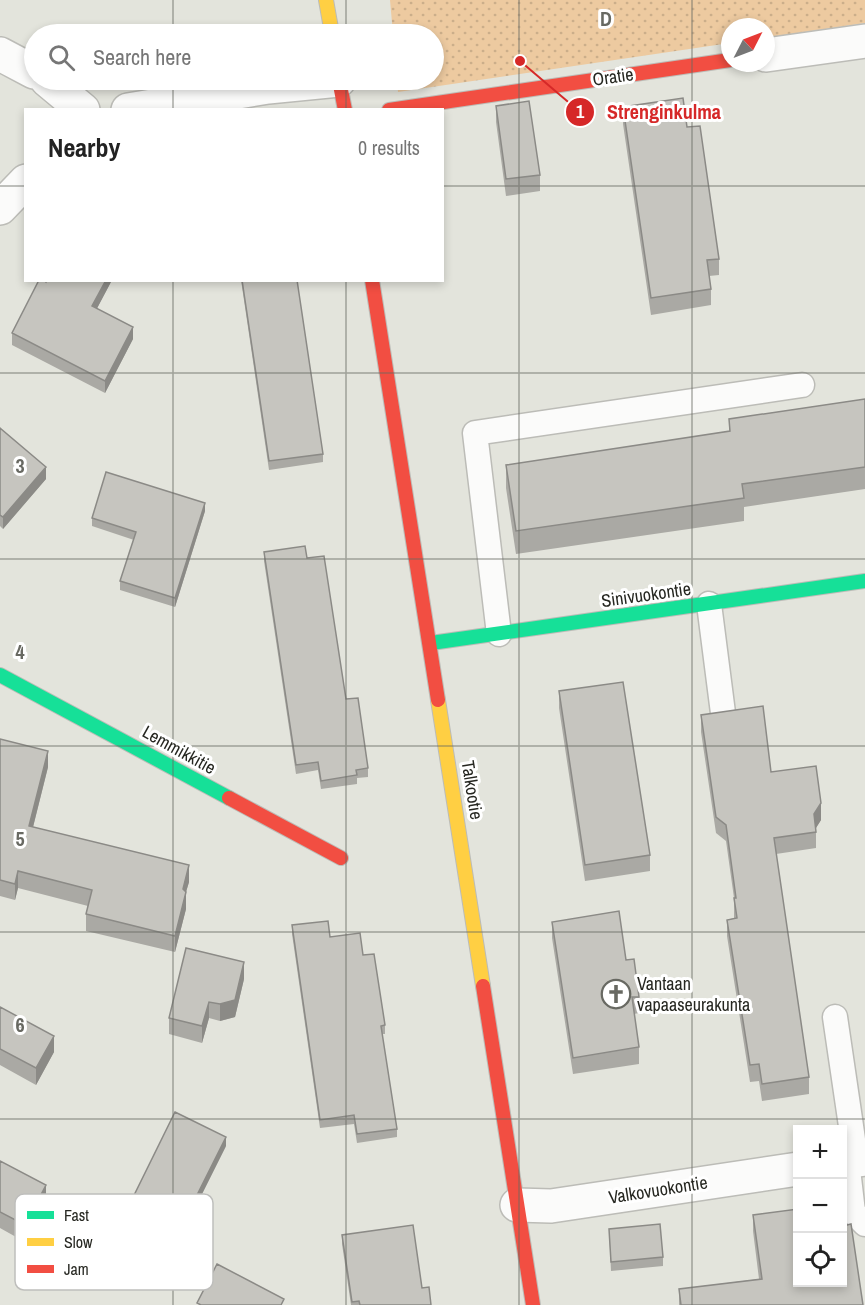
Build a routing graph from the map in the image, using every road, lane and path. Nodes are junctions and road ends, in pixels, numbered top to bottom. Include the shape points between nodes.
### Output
1 (327, 0) edge
2 (331, 24) edge
3 (865, 41) edge
4 (0, 54) edge
5 (775, 54) edge
6 (721, 61) edge
7 (24, 67) edge
8 (59, 90) edge
9 (250, 90) edge
10 (341, 90) edge
11 (81, 108) edge
12 (140, 108) edge
13 (345, 108) edge
14 (403, 108) edge
15 (24, 183) edge
16 (0, 208) edge
17 (372, 282) edge
18 (802, 385) dead end
19 (865, 581) edge
20 (709, 604) junction
21 (499, 634) junction
22 (431, 643) junction
23 (0, 675) edge
24 (723, 713) edge
25 (341, 858) dead end
26 (835, 1017) dead end
27 (853, 1160) edge
28 (793, 1170) edge
29 (517, 1205) junction
30 (865, 1224) edge
31 (533, 1305) edge

1 - 2 street
3 - 5 street
4 - 7 street
6 - 14 street, Oratie
8 - 11 street
9 - 12 street
10 - 13 street
15 - 16 street
17 - 22 street, Talkootie
18 - 21 lane via 475,433
19 - 20 street, Sinivuokontie
20 - 21 street, Sinivuokontie
20 - 24 lane
21 - 22 street, Sinivuokontie
22 - 29 street, Talkootie
23 - 25 street, Lemmikkitie
26 - 27 lane
27 - 30 lane via 853,1212
28 - 29 street, Valkovuokontie via 551,1206
29 - 31 street, Talkootie

